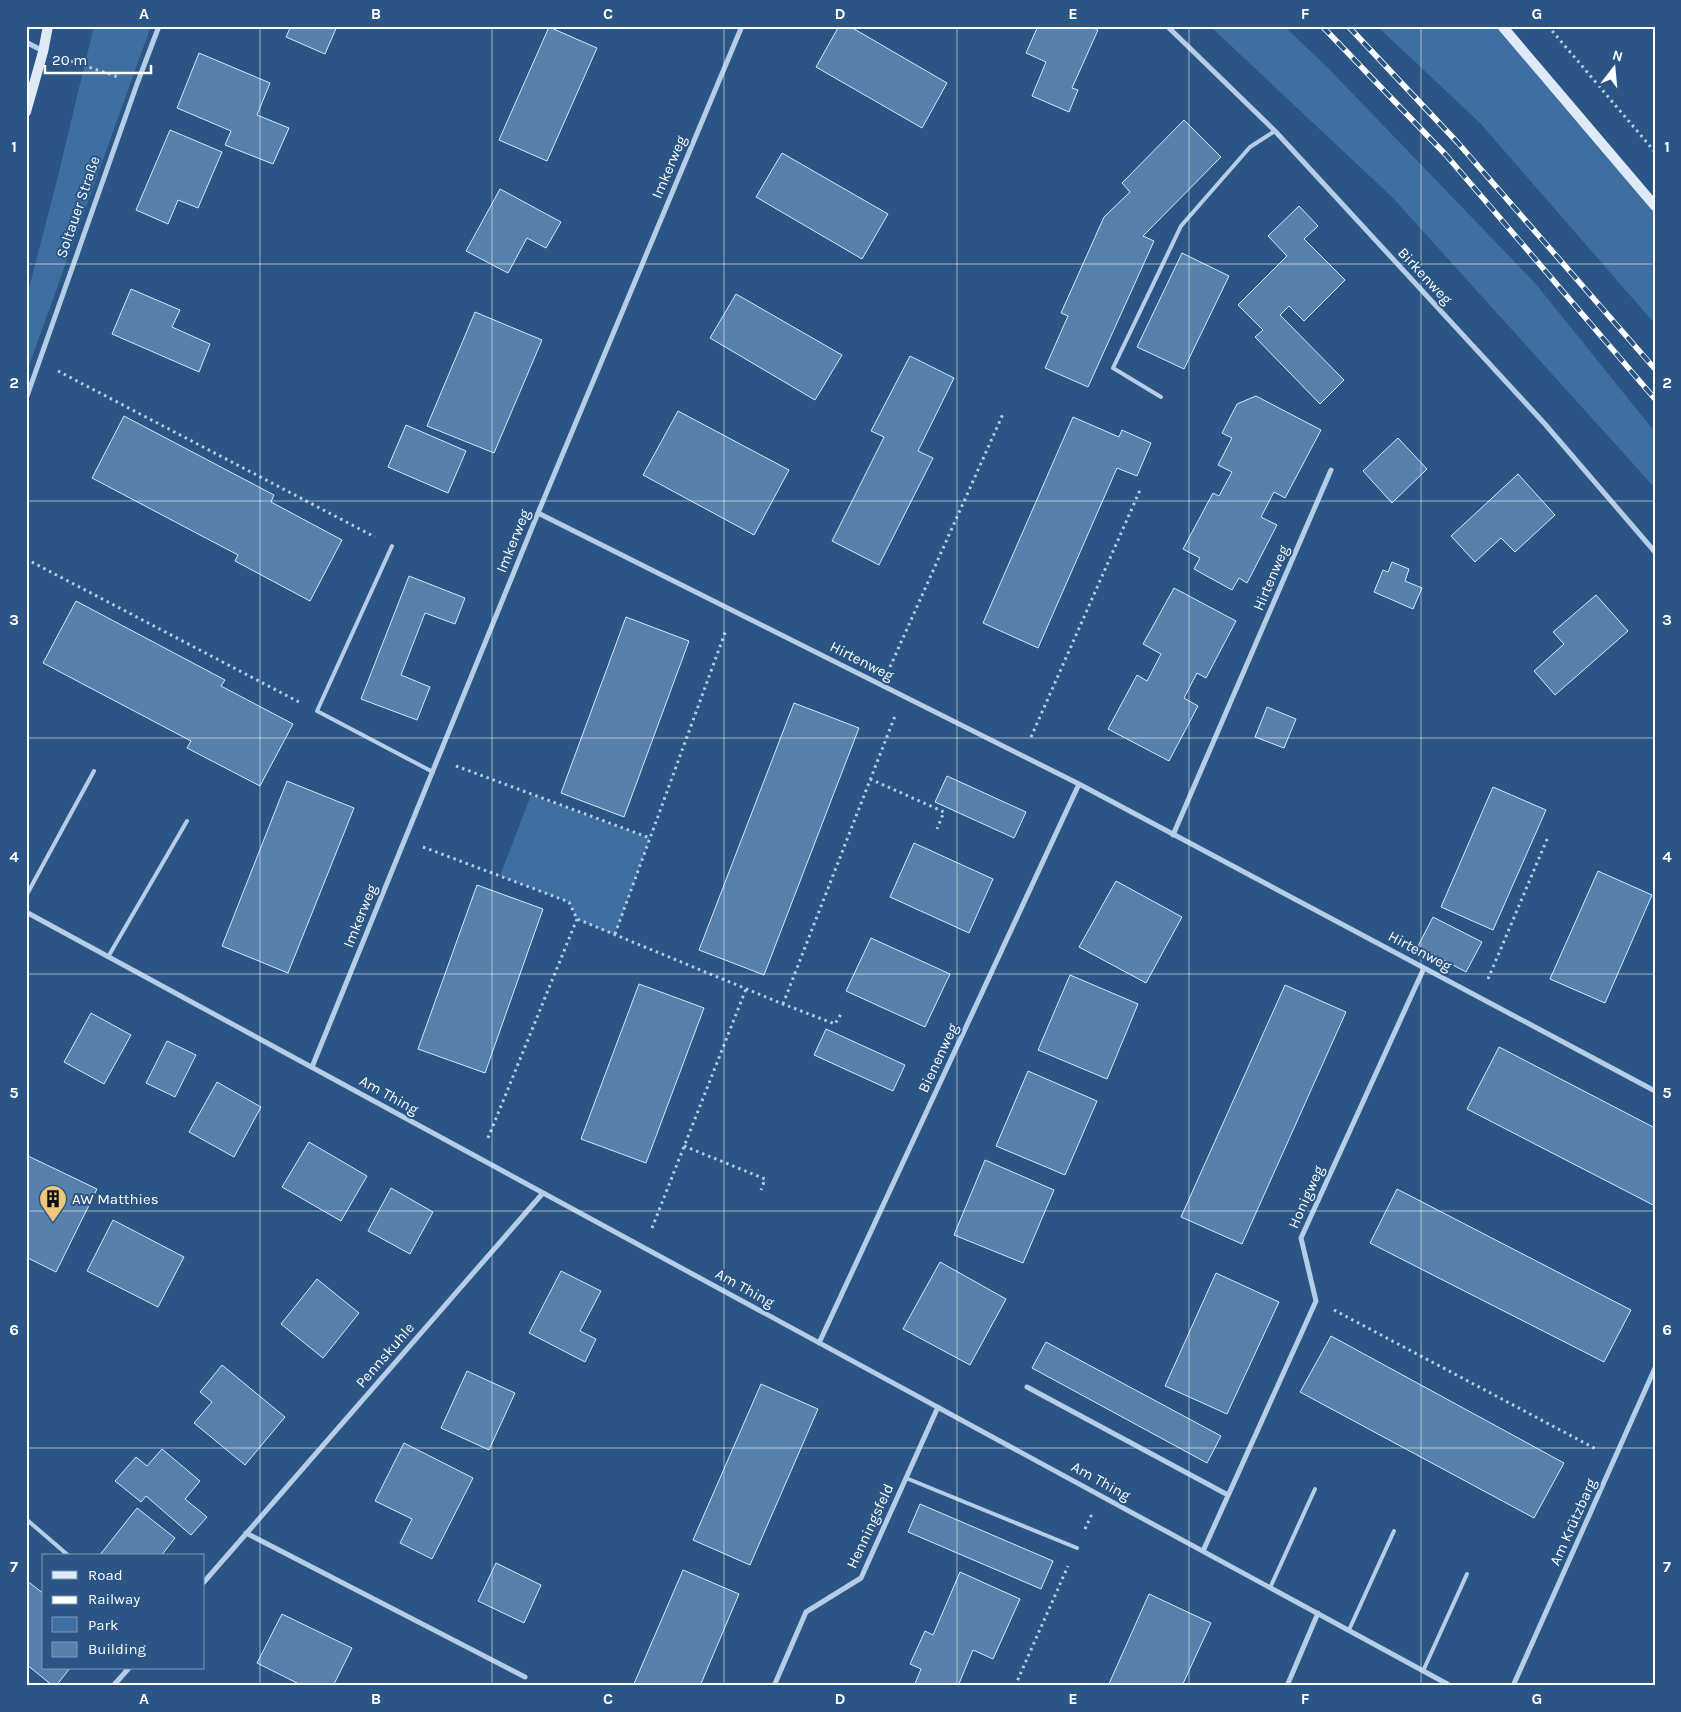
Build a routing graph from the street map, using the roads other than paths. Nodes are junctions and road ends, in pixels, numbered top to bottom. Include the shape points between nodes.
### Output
1 (48, 26) edge
2 (159, 26) edge
3 (742, 26) edge
4 (1167, 26) edge
5 (1502, 26) edge
6 (26, 42) edge
7 (43, 52) junction
8 (26, 112) edge
9 (1275, 131) junction
10 (1655, 206) edge
11 (1160, 397) dead end
12 (26, 398) edge
13 (1331, 470) dead end
14 (538, 513) junction
15 (392, 546) road end
16 (1655, 552) edge
17 (94, 770) dead end
18 (433, 772) junction
19 (1078, 784) junction
20 (187, 821) dead end
21 (1173, 835) junction
22 (26, 896) edge
23 (26, 912) edge
24 (108, 957) junction
25 (1424, 968) junction
26 (312, 1067) junction
27 (1655, 1091) edge
28 (543, 1193) junction
29 (820, 1343) junction
30 (1655, 1368) edge
31 (1027, 1387) dead end
32 (938, 1407) junction
33 (906, 1478) junction
34 (1316, 1489) dead end
35 (1228, 1495) junction
36 (26, 1519) edge
37 (1394, 1531) dead end
38 (246, 1533) junction
39 (1076, 1548) road end
40 (1203, 1551) junction
41 (66, 1554) edge
42 (1467, 1574) dead end
43 (205, 1581) edge
44 (1270, 1588) junction
45 (1318, 1613) junction
46 (1349, 1630) junction
47 (127, 1670) edge
48 (1423, 1670) junction
49 (525, 1677) dead end
50 (113, 1686) edge
51 (774, 1686) edge
52 (1287, 1686) edge
53 (1451, 1686) edge
54 (1513, 1686) edge

1 - 7 street
2 - 12 street, Soltauer Straße
3 - 14 street, Imkerweg
4 - 9 street, Birkenweg
5 - 10 street
6 - 7 street
7 - 8 street
9 - 11 lane via 1250,147 1181,226 1113,368
9 - 16 street, Birkenweg via 1544,423
13 - 21 street, Hirtenweg
14 - 18 street, Imkerweg
14 - 19 street, Hirtenweg
15 - 18 lane via 317,711
17 - 22 lane
18 - 26 street, Imkerweg
19 - 21 street, Hirtenweg
19 - 29 street, Bienenweg
20 - 24 lane
21 - 25 street, Hirtenweg
23 - 24 street, Am Thing
24 - 26 street, Am Thing
25 - 27 street, Hirtenweg
25 - 35 street, Honigweg via 1301,1238 1316,1301
26 - 28 street, Am Thing
28 - 29 street, Am Thing
28 - 38 street, Pennskuhle
29 - 32 street, Am Thing
30 - 54 street, Am Krützbarg
31 - 35 street
32 - 33 street, Henningsfeld
32 - 40 street, Am Thing
33 - 39 lane
33 - 51 street, Henningsfeld via 861,1578 806,1612
34 - 44 lane
35 - 40 street
36 - 41 lane
37 - 46 lane
38 - 43 street, Pennskuhle
38 - 49 street
40 - 44 street, Am Thing
42 - 48 lane
44 - 45 street, Am Thing
45 - 46 street, Am Thing
45 - 52 street
46 - 48 street, Am Thing
47 - 50 street
48 - 53 street, Am Thing

